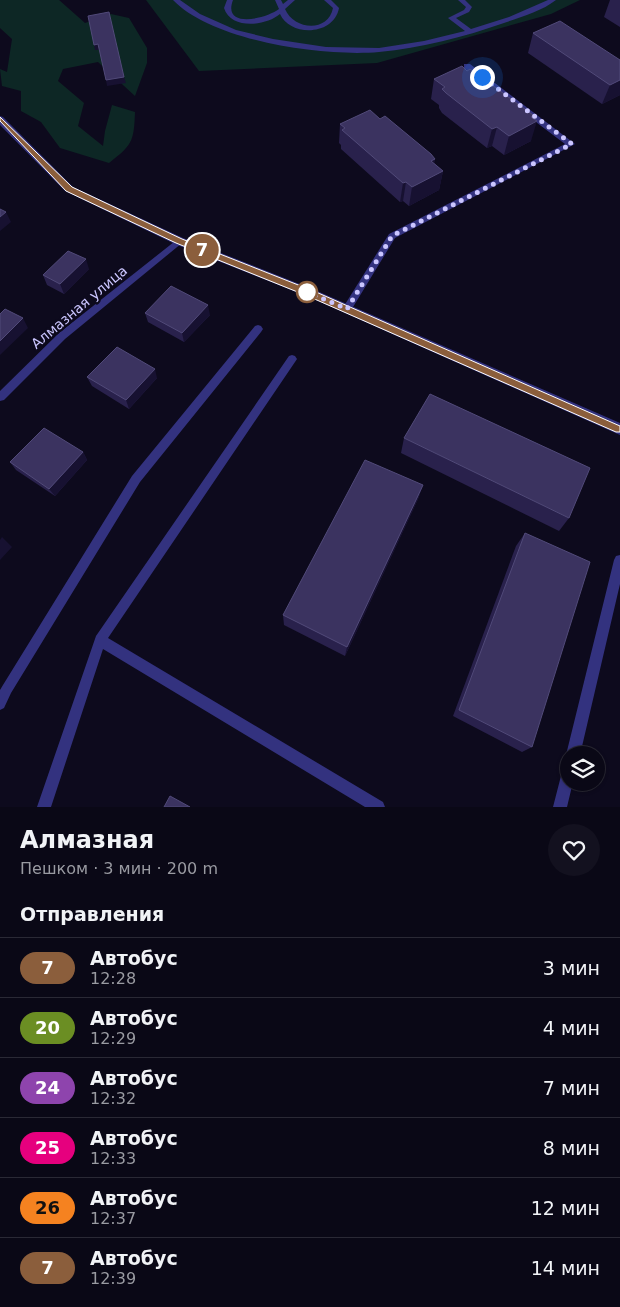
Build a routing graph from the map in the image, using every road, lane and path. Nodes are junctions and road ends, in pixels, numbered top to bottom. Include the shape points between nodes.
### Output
1 (176, 0) edge
2 (230, 0) edge
3 (278, 0) edge
4 (292, 0) edge
5 (327, 0) edge
6 (461, 0) edge
7 (553, 0) edge
8 (282, 9) junction
9 (471, 32) junction
10 (467, 66) dead end
11 (0, 119) edge
12 (179, 241) junction
13 (347, 309) junction
14 (258, 328) dead end
15 (292, 359) dead end
16 (0, 397) edge
17 (620, 429) edge
18 (620, 560) edge
19 (100, 640) junction
20 (0, 704) edge
21 (575, 746) edge
22 (564, 791) edge
23 (44, 807) edge
24 (378, 807) edge
25 (560, 807) edge

1 - 9 lane via 189,12 240,35 311,48 377,50
2 - 8 lane via 227,11 240,21 260,22 270,19
3 - 8 lane
4 - 8 lane
5 - 8 lane via 336,8 337,14 333,20 317,26 297,26 288,22
6 - 9 lane via 469,7 467,11 451,18
7 - 9 lane
10 - 13 lane via 572,144 392,236
11 - 12 street via 69,189
12 - 13 street
12 - 16 lane, Алмазная улица via 62,336
13 - 17 street
14 - 20 lane via 136,479 6,689
15 - 19 lane
18 - 21 lane
19 - 23 lane
19 - 24 lane
22 - 25 lane

